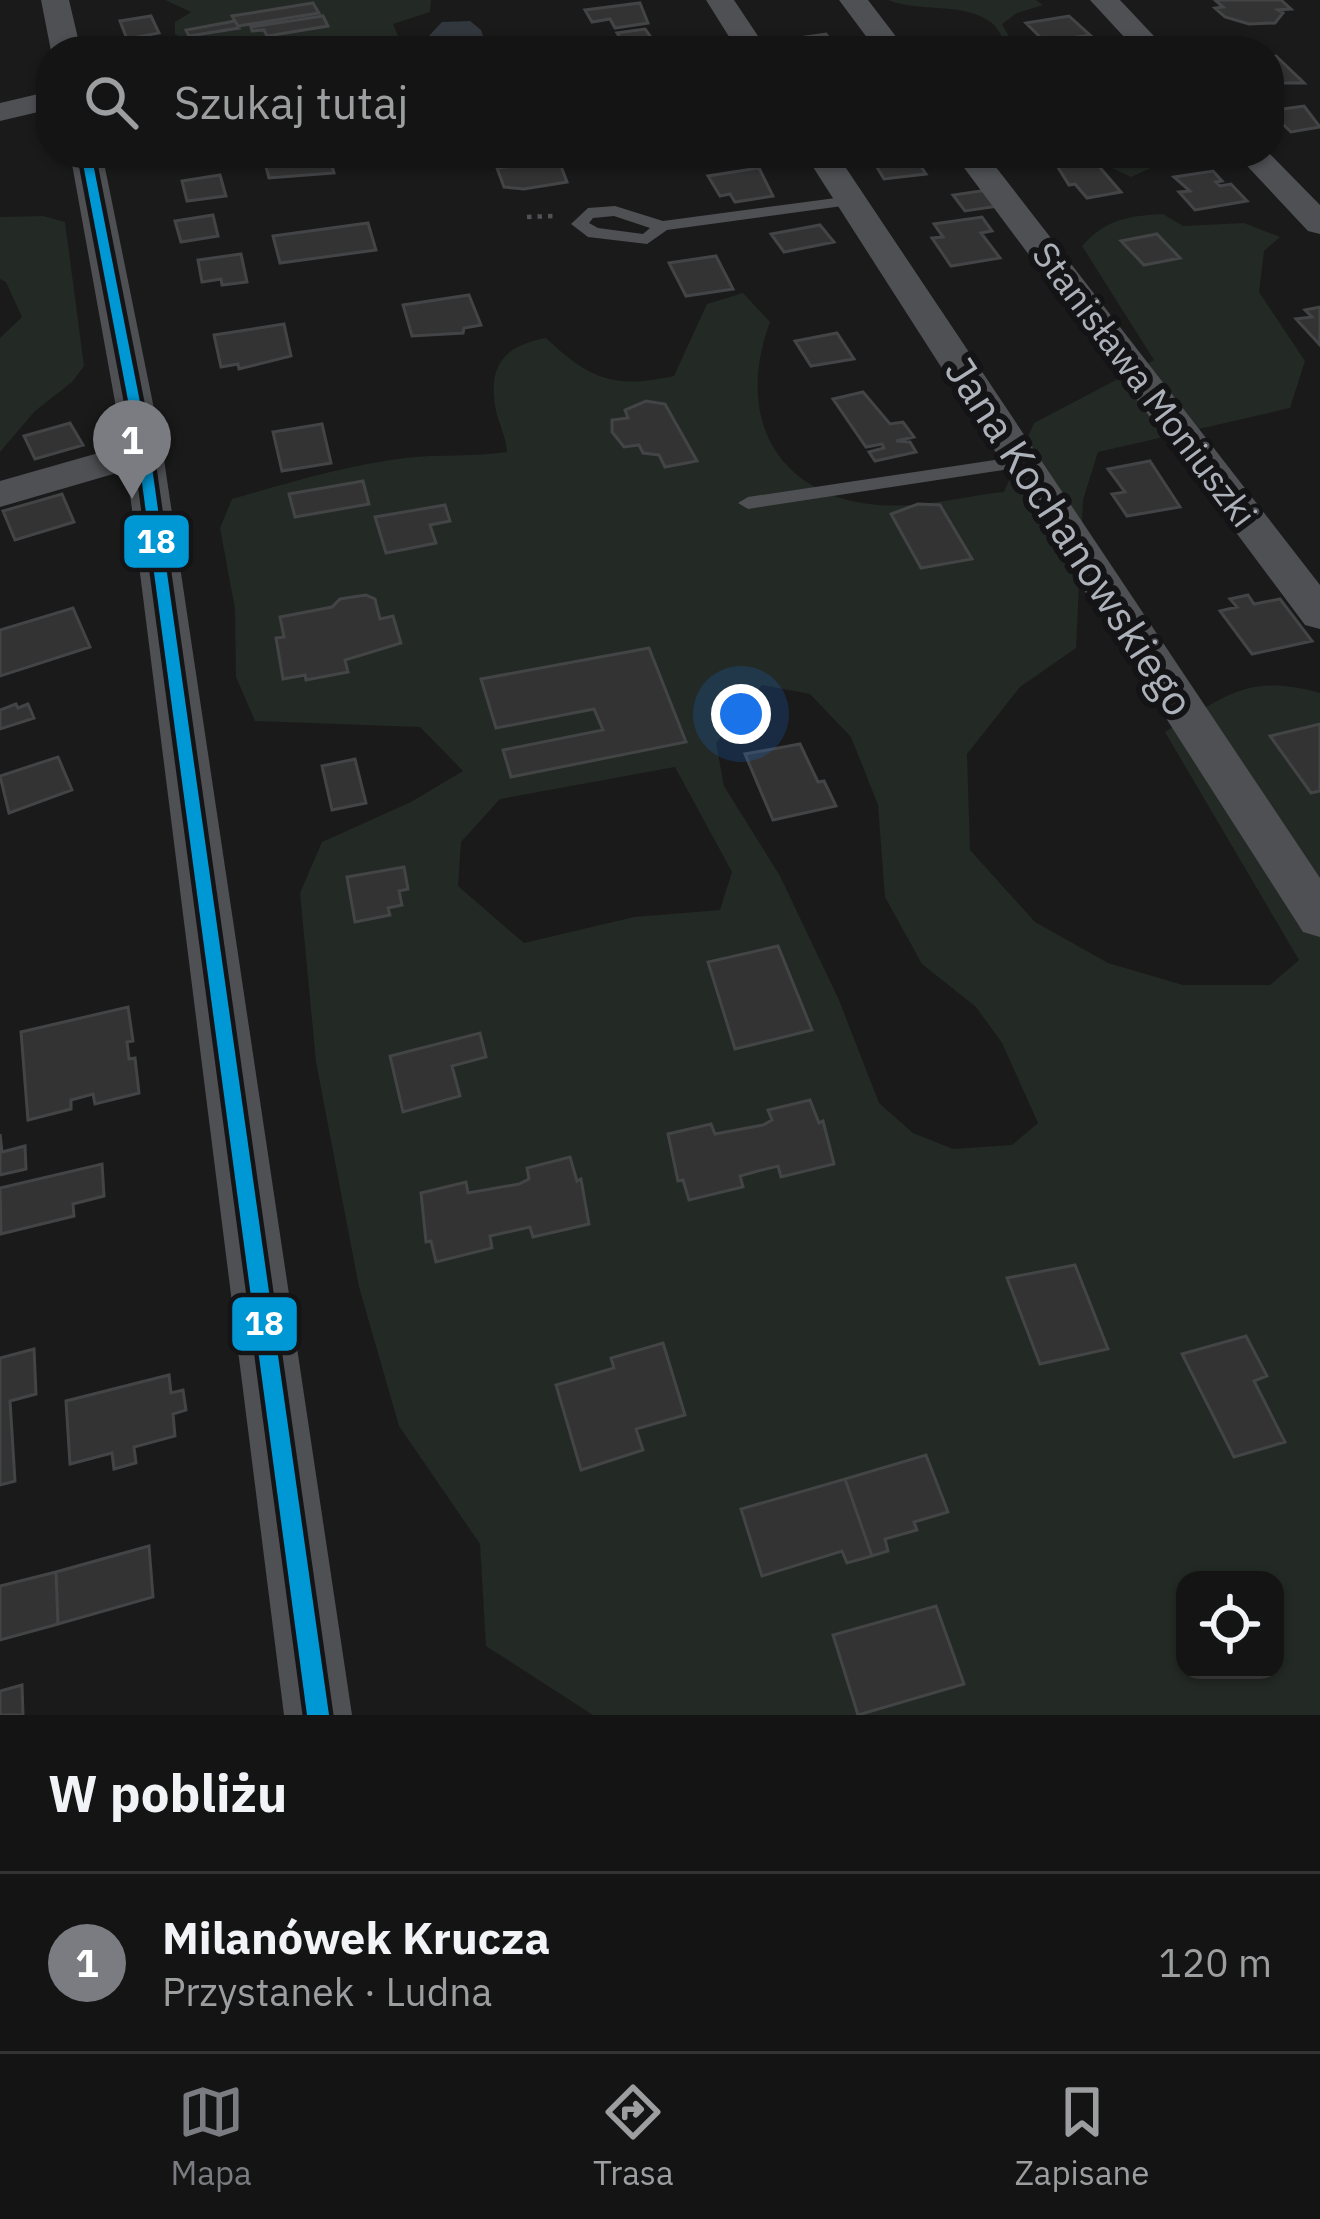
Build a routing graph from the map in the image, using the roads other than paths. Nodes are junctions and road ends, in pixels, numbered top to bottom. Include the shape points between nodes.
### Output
1 (56, 0) edge
2 (720, 0) edge
3 (853, 0) edge
4 (1104, 0) edge
5 (63, 36) edge
6 (743, 36) edge
7 (881, 36) edge
8 (1139, 36) edge
9 (36, 104) edge
10 (0, 112) edge
11 (89, 168) edge
12 (830, 168) edge
13 (980, 168) edge
14 (1266, 168) edge
15 (851, 201) junction
16 (1320, 224) edge
17 (662, 226) dead end
18 (144, 453) junction
19 (1022, 463) junction
20 (0, 494) edge
21 (748, 503) dead end
22 (1320, 614) edge
23 (1320, 918) edge
24 (318, 1715) edge

1 - 5 street
2 - 6 street
3 - 7 street
4 - 8 street
9 - 10 street
11 - 18 street
12 - 15 street, Jana Kochanowskiego
13 - 22 street, Stanisława Moniuszki
14 - 16 street
15 - 17 lane
15 - 19 street, Jana Kochanowskiego
18 - 20 street
18 - 24 street
19 - 21 lane
19 - 23 street, Jana Kochanowskiego

